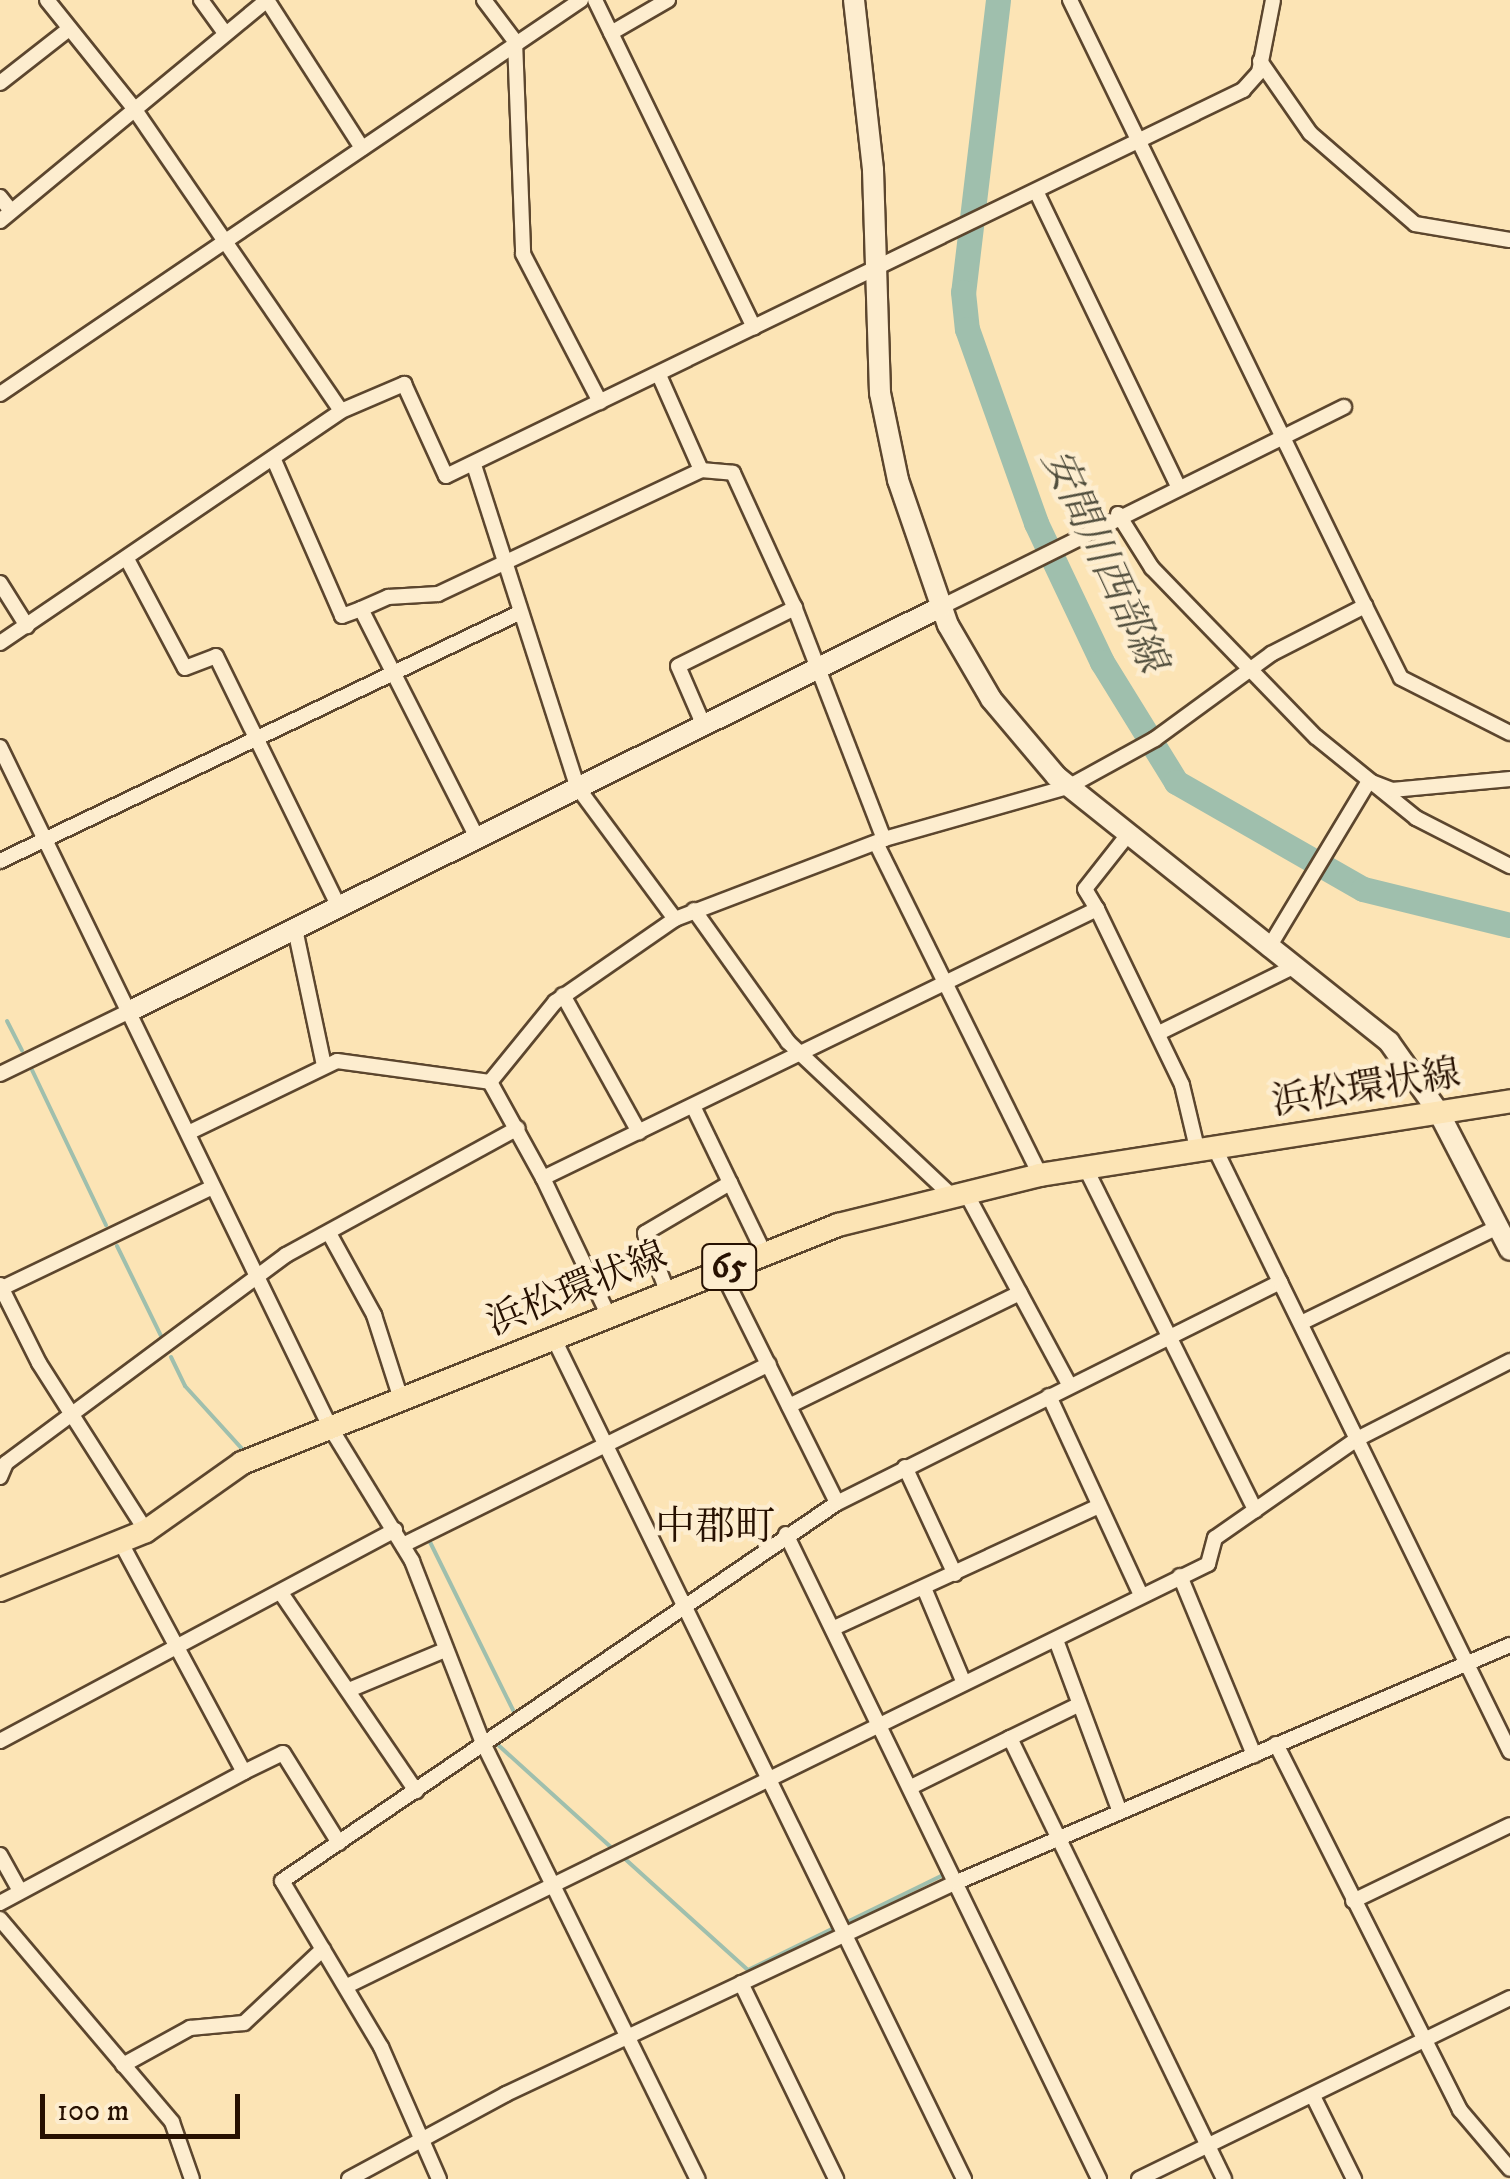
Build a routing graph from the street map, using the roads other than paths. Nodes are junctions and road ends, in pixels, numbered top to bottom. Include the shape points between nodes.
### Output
1 (47, 0) edge
2 (201, 0) edge
3 (267, 0) edge
4 (484, 0) edge
5 (581, 0) edge
6 (596, 0) edge
7 (668, 0) edge
8 (854, 0) edge
9 (1070, 0) edge
10 (1273, 0) edge
11 (68, 29) junction
12 (224, 32) junction
13 (611, 33) junction
14 (515, 42) junction
15 (1259, 60) junction
16 (0, 83) edge
17 (133, 108) junction
18 (1139, 140) junction
19 (362, 148) junction
20 (1036, 191) junction
21 (0, 196) edge
22 (6, 216) edge
23 (1510, 240) edge
24 (223, 242) junction
25 (875, 270) junction
26 (754, 328) junction
27 (659, 375) junction
28 (0, 394) edge
29 (600, 402) junction
30 (1344, 407) dead end
31 (341, 411) junction
32 (1283, 438) junction
33 (274, 460) junction
34 (474, 466) junction
35 (702, 470) junction
36 (1178, 486) junction
37 (1118, 514) junction
38 (127, 559) junction
39 (505, 562) junction
40 (0, 583) edge
41 (941, 606) junction
42 (1366, 606) junction
43 (795, 608) junction
44 (361, 609) junction
45 (519, 613) junction
46 (28, 626) junction
47 (0, 643) edge
48 (392, 669) junction
49 (818, 670) junction
50 (1248, 671) junction
51 (704, 726) junction
52 (1510, 733) edge
53 (254, 737) junction
54 (0, 747) edge
55 (1510, 779) edge
56 (1369, 782) junction
57 (1068, 787) junction
58 (578, 788) junction
59 (1126, 837) junction
60 (477, 838) junction
61 (44, 840) junction
62 (880, 841) junction
63 (0, 862) edge
64 (1510, 866) edge
65 (339, 906) junction
66 (1097, 909) junction
67 (694, 910) junction
68 (675, 919) junction
69 (295, 929) junction
70 (1268, 949) junction
71 (1295, 966) junction
72 (946, 981) junction
73 (563, 995) junction
74 (130, 1011) junction
75 (1159, 1033) junction
76 (800, 1052) junction
77 (324, 1066) junction
78 (0, 1074) edge
79 (490, 1082) junction
80 (1510, 1102) edge
81 (693, 1106) junction
82 (1439, 1112) junction
83 (518, 1128) junction
84 (640, 1132) junction
85 (188, 1133) junction
86 (1206, 1151) junction
87 (1086, 1169) junction
88 (1040, 1175) junction
89 (543, 1178) junction
90 (730, 1183) junction
91 (213, 1187) junction
92 (958, 1194) junction
93 (1498, 1227) junction
94 (329, 1233) junction
95 (1510, 1250) edge
96 (764, 1253) junction
97 (721, 1270) junction
98 (257, 1275) junction
99 (1280, 1282) junction
100 (0, 1287) edge
101 (667, 1291) junction
102 (1020, 1293) junction
103 (608, 1314) junction
104 (1301, 1323) junction
105 (554, 1337) junction
106 (1170, 1337) junction
107 (1510, 1361) edge
108 (768, 1364) junction
109 (1070, 1386) junction
110 (1049, 1396) junction
111 (401, 1399) junction
112 (789, 1406) junction
113 (72, 1417) junction
114 (330, 1427) junction
115 (1357, 1439) junction
116 (604, 1445) junction
117 (905, 1468) junction
118 (0, 1477) edge
119 (836, 1503) junction
120 (1099, 1506) junction
121 (1255, 1510) junction
122 (394, 1530) junction
123 (146, 1531) junction
124 (786, 1534) junction
125 (120, 1542) junction
126 (403, 1545) junction
127 (955, 1574) junction
128 (1180, 1576) junction
129 (924, 1588) junction
130 (0, 1590) edge
131 (281, 1593) junction
132 (1141, 1595) junction
133 (684, 1603) junction
134 (834, 1628) junction
135 (1056, 1640) junction
136 (1510, 1645) edge
137 (177, 1647) junction
138 (445, 1650) junction
139 (1466, 1662) junction
140 (964, 1684) junction
141 (349, 1690) junction
142 (1078, 1705) junction
143 (881, 1724) junction
144 (1010, 1738) junction
145 (0, 1742) edge
146 (483, 1743) junction
147 (1276, 1744) junction
148 (1510, 1752) edge
149 (1254, 1755) junction
150 (244, 1772) junction
151 (770, 1780) junction
152 (910, 1786) junction
153 (416, 1790) junction
154 (1119, 1809) junction
155 (1510, 1825) edge
156 (1058, 1837) junction
157 (339, 1843) junction
158 (0, 1856) edge
159 (957, 1882) junction
160 (554, 1883) junction
161 (20, 1892) junction
162 (1353, 1901) junction
163 (0, 1903) edge
164 (0, 1919) edge
165 (846, 1934) junction
166 (323, 1949) junction
167 (741, 1983) junction
168 (347, 1986) junction
169 (1510, 1998) edge
170 (633, 2036) junction
171 (1424, 2040) junction
172 (123, 2065) junction
173 (1313, 2096) junction
174 (420, 2138) junction
175 (1208, 2145) junction
176 (1510, 2169) edge
177 (192, 2179) edge
178 (349, 2179) edge
179 (439, 2179) edge
180 (698, 2179) edge
181 (836, 2179) edge
182 (964, 2179) edge
183 (1099, 2179) edge
184 (1139, 2179) edge
185 (1224, 2179) edge
186 (1354, 2179) edge

1 - 11 street
2 - 12 street
3 - 12 street
3 - 19 street
4 - 14 street
5 - 14 street
6 - 13 street
7 - 13 street
8 - 25 street via 873,170
9 - 18 street
10 - 15 street
11 - 16 street
11 - 17 street
12 - 17 street
13 - 26 street
14 - 19 street
14 - 29 street via 523,254
15 - 18 street via 1255,81 1243,90
15 - 23 street via 1310,133 1415,224
17 - 22 street
17 - 24 street
18 - 20 street
18 - 32 street
19 - 24 street
20 - 25 street
20 - 36 street
21 - 22 street
24 - 28 street
24 - 31 street
25 - 26 street
25 - 41 street via 886,434
26 - 27 street
27 - 29 street
27 - 35 street
29 - 34 street
30 - 32 street
31 - 33 street
31 - 34 street via 404,384 446,476
32 - 36 street
32 - 42 street
33 - 38 street
33 - 44 street via 342,616
34 - 39 street
35 - 39 street
35 - 43 street via 733,473
36 - 37 street
37 - 41 street
37 - 50 street via 1152,568
38 - 46 street
38 - 53 street via 186,668 216,656
39 - 44 street via 438,594 388,597
39 - 45 street
40 - 46 street
41 - 49 street
41 - 57 street via 991,700
42 - 50 street via 1300,636
42 - 52 street via 1400,678
43 - 49 street
43 - 51 street via 678,666
44 - 48 street
45 - 48 street
45 - 58 street
46 - 47 street
48 - 53 street
48 - 60 street
49 - 51 street
49 - 62 street
50 - 56 street
50 - 57 street via 1155,739
51 - 58 street
53 - 61 street
53 - 65 street
54 - 61 street
55 - 56 street via 1392,790
56 - 64 street via 1416,818
56 - 70 street
57 - 59 street
57 - 62 street
58 - 60 street
58 - 68 street
59 - 66 street via 1085,889
59 - 70 street
60 - 65 street
61 - 63 street
61 - 74 street
62 - 67 street
62 - 72 street
65 - 69 street
66 - 72 street
66 - 75 street
67 - 68 street
67 - 76 street
68 - 73 street
69 - 74 street
69 - 77 street
70 - 71 street
71 - 75 street
71 - 82 street via 1389,1042
72 - 76 street
72 - 88 street
73 - 79 street
73 - 84 street
74 - 78 street
74 - 85 street
75 - 86 street
76 - 81 street
76 - 92 street
77 - 79 street via 380,1062 446,1080
77 - 85 street
79 - 83 street
80 - 82 main road, 浜松環状線 / 65
81 - 84 street
81 - 90 street
82 - 86 main road, 浜松環状線 / 65
82 - 93 street
83 - 89 street
83 - 94 street
84 - 89 street
85 - 91 street
86 - 87 main road, 浜松環状線 / 65
86 - 99 street
87 - 88 main road, 浜松環状線 / 65
87 - 106 street
88 - 92 main road, 浜松環状線 / 65
89 - 103 street
90 - 96 street
90 - 101 street via 645,1233
91 - 98 street
91 - 100 street
92 - 96 main road, 浜松環状線 / 65 via 838,1225
92 - 102 street
93 - 95 street
93 - 104 street
94 - 98 street
94 - 111 street via 374,1315
96 - 97 main road, 浜松環状線 / 65
97 - 101 main road, 浜松環状線 / 65
97 - 108 street
98 - 113 street
98 - 114 street
99 - 104 street
99 - 106 street
100 - 113 street
101 - 103 main road, 浜松環状線 / 65
102 - 109 street
102 - 112 street
103 - 105 main road, 浜松環状線 / 65
104 - 115 street
105 - 111 main road, 浜松環状線 / 65
105 - 116 street
106 - 109 street
106 - 121 street
107 - 115 street
108 - 112 street
108 - 116 street
109 - 110 street
110 - 117 street
110 - 120 street
111 - 114 main road, 浜松環状線 / 65
112 - 119 street
113 - 118 street via 6,1463
113 - 123 street
114 - 122 street
114 - 123 main road, 浜松環状線 / 65 via 242,1464
115 - 121 street
115 - 139 street
116 - 126 street
116 - 133 street
117 - 119 street
117 - 127 street
119 - 124 street
120 - 127 street
120 - 132 street
121 - 128 street via 1215,1538 1208,1564
122 - 126 street
122 - 131 street
123 - 125 main road, 浜松環状線 / 65
124 - 133 street
124 - 134 street
125 - 130 main road, 浜松環状線 / 65
125 - 137 street
126 - 138 street
127 - 129 street
128 - 132 street
128 - 149 street
129 - 134 street
129 - 140 street
131 - 137 street
131 - 141 street
132 - 135 street
133 - 146 street
133 - 151 street
134 - 143 street
135 - 140 street
135 - 142 street
136 - 139 street
137 - 145 street
137 - 150 street
138 - 141 street
138 - 146 street
139 - 147 street
139 - 148 street
140 - 143 street
141 - 153 street
142 - 144 street
142 - 154 street
143 - 151 street
143 - 152 street
144 - 152 street
144 - 156 street
146 - 153 street
146 - 160 street
147 - 149 street
147 - 162 street
149 - 154 street
150 - 157 street via 283,1753
150 - 161 street
151 - 160 street
151 - 165 street
152 - 159 street
153 - 157 street
154 - 156 street
155 - 162 street
156 - 159 street
156 - 175 street
157 - 166 street via 282,1880
158 - 161 street
159 - 165 street
159 - 183 street
160 - 168 street
160 - 170 street
161 - 163 street
162 - 171 street
164 - 172 street
165 - 167 street
165 - 182 street
166 - 168 street
166 - 172 street via 244,2023 190,2028
167 - 170 street
167 - 181 street
168 - 174 street
169 - 171 street
170 - 174 street
170 - 180 street
171 - 173 street
171 - 176 street via 1460,2110
172 - 177 street via 172,2122
173 - 175 street
173 - 186 street
174 - 178 street
174 - 179 street
175 - 184 street
175 - 185 street

